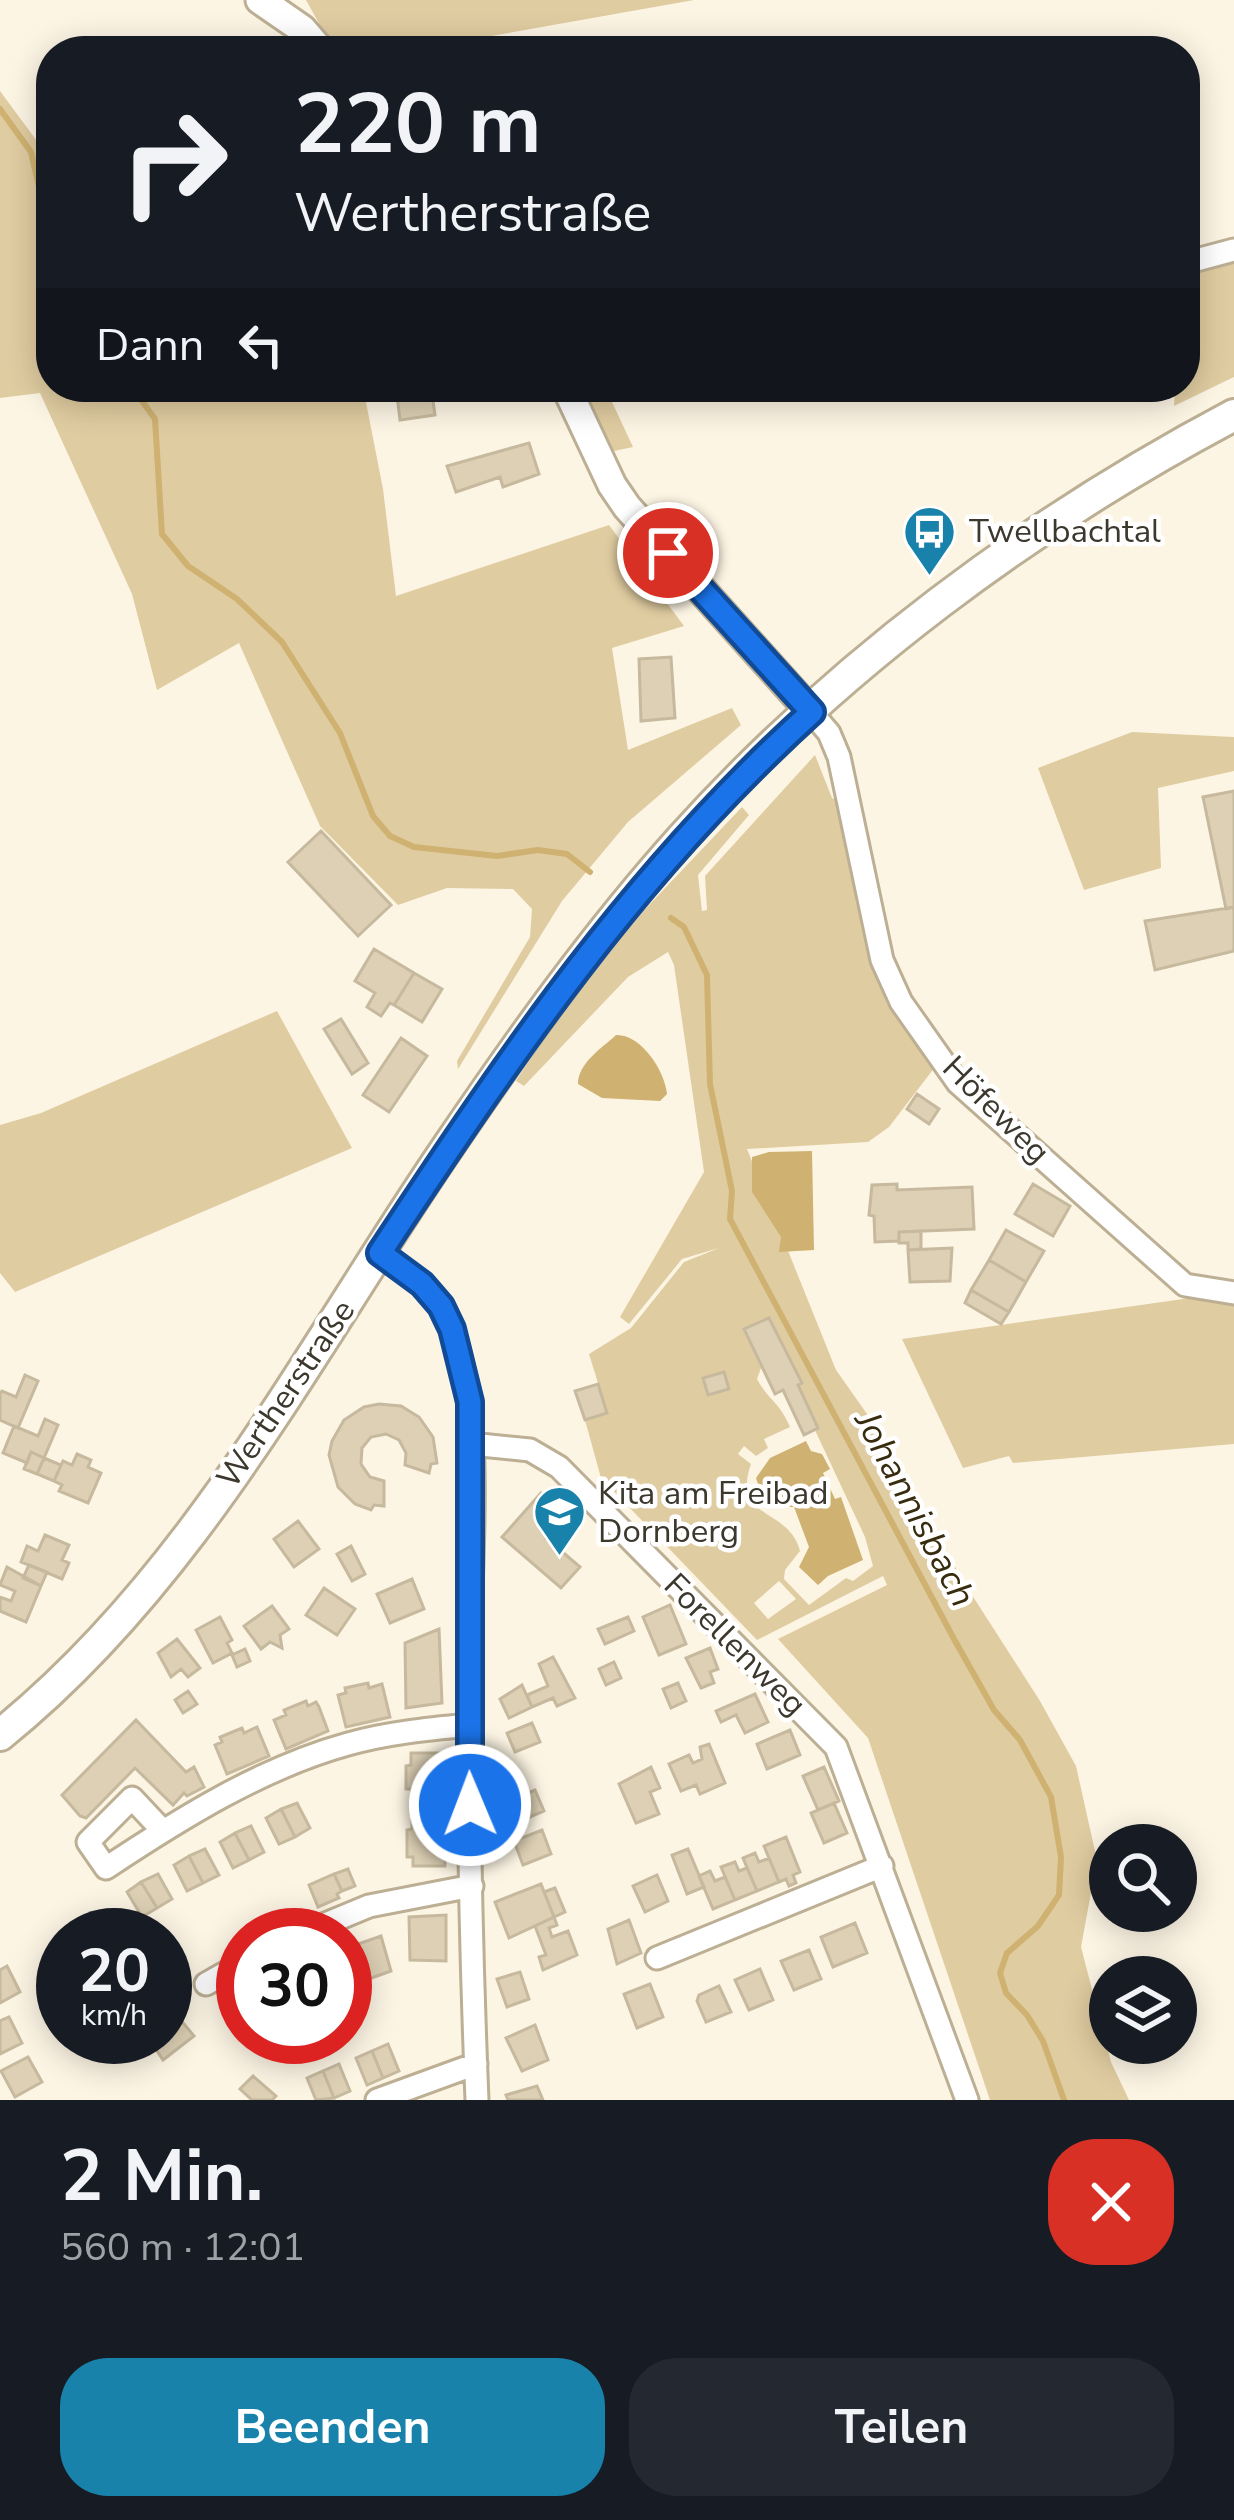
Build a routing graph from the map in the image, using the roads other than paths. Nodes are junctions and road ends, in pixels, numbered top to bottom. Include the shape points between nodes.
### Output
1 (260, 0) edge
2 (290, 0) edge
3 (306, 36) edge
4 (309, 36) edge
5 (1234, 250) edge
6 (1200, 259) edge
7 (573, 402) edge
8 (1234, 415) edge
9 (812, 712) junction
10 (380, 1253) junction
11 (1234, 1293) edge
12 (471, 1444) junction
13 (469, 1725) junction
14 (0, 1735) edge
15 (163, 1831) dead end
16 (882, 1866) junction
17 (472, 1886) junction
18 (364, 1908) edge
19 (657, 1958) dead end
20 (216, 1978) edge
21 (206, 1984) dead end
22 (476, 2064) junction
23 (377, 2100) edge
24 (477, 2100) edge
25 (967, 2100) edge

1 - 3 street
2 - 4 street
5 - 6 street
7 - 9 street via 627,507
8 - 9 main road, Wertherstraße via 1038,531
9 - 10 main road, Wertherstraße via 696,824 601,935
9 - 11 street, Höfeweg via 838,757 882,960 958,1083 1185,1285
10 - 12 street via 441,1306 462,1364
10 - 14 main road, Wertherstraße via 152,1582 90,1653
12 - 13 street
12 - 16 street, Forellenweg via 530,1450 559,1467 836,1748
13 - 15 street via 347,1744
13 - 17 street
16 - 19 street
16 - 25 street, Forellenweg
17 - 18 street
17 - 22 street
20 - 21 street
22 - 23 street
22 - 24 street

